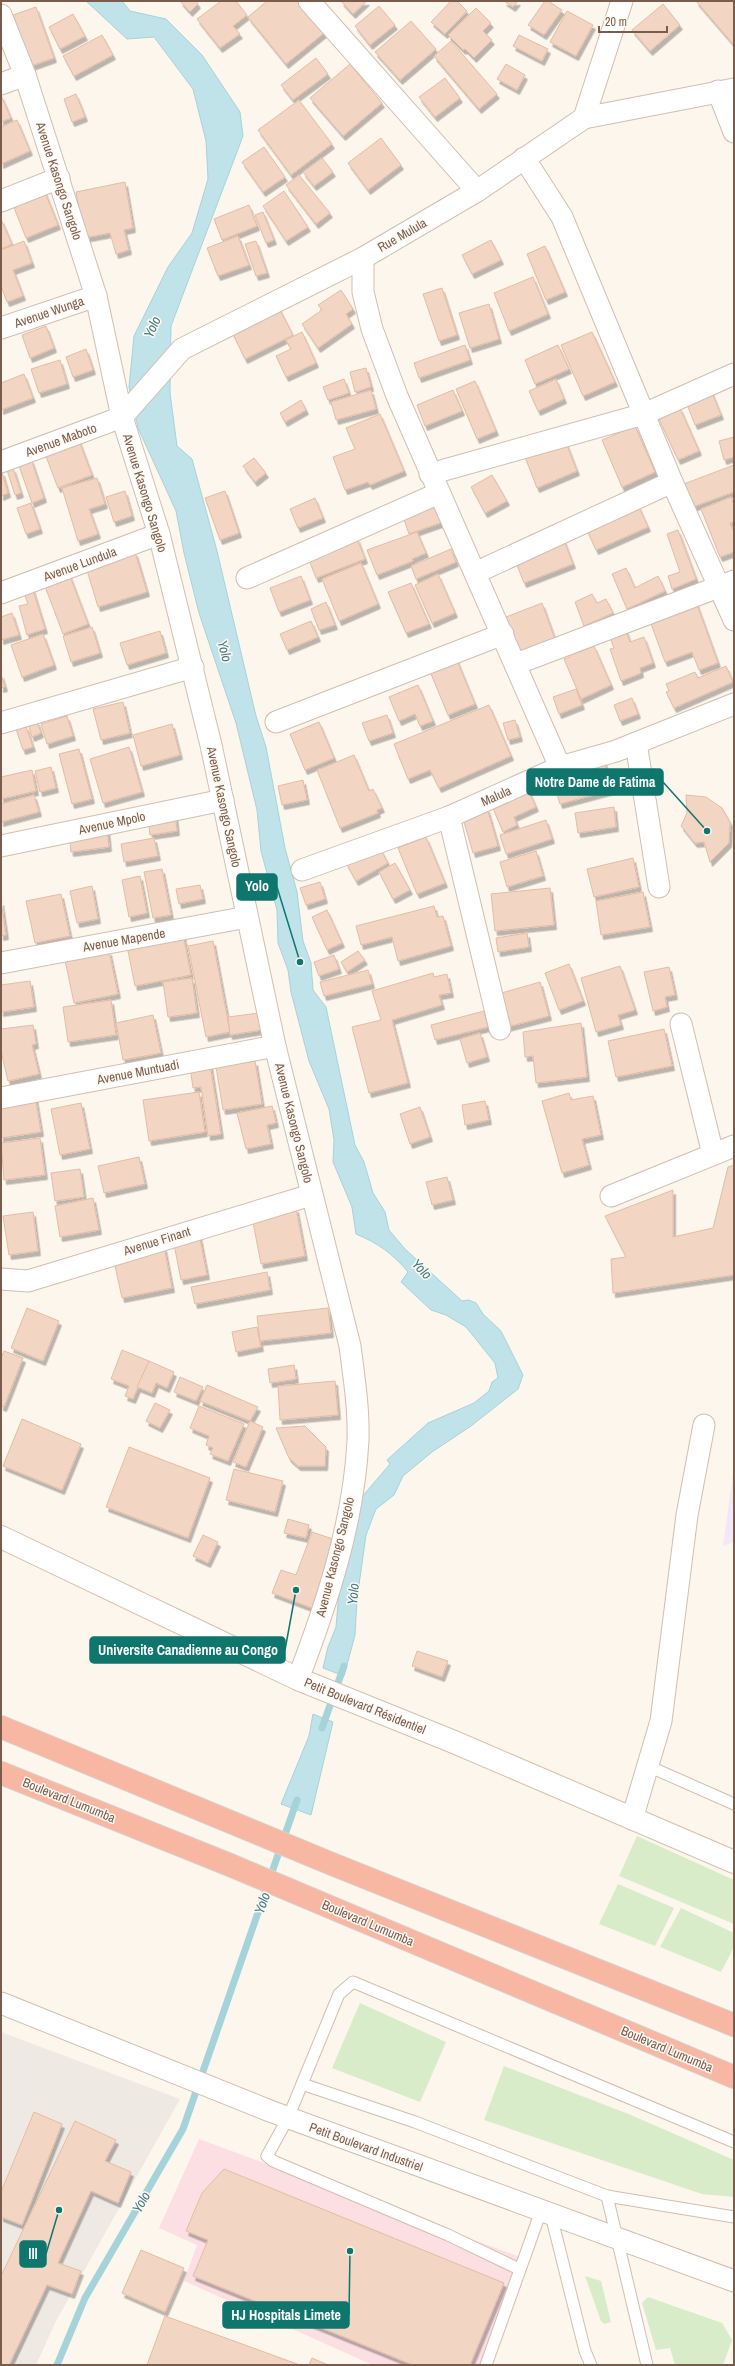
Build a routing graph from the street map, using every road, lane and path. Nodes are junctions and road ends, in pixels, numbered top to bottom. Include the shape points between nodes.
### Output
1 (309, 1) edge
2 (622, 1) edge
3 (1, 15) edge
4 (24, 75) junction
5 (1, 84) edge
6 (726, 90) edge
7 (584, 118) junction
8 (734, 132) edge
9 (524, 158) junction
10 (59, 178) junction
11 (477, 191) junction
12 (1, 201) edge
13 (363, 258) junction
14 (96, 296) junction
15 (1, 328) edge
16 (734, 374) edge
17 (644, 414) junction
18 (122, 417) junction
19 (1, 462) edge
20 (430, 474) junction
21 (672, 482) junction
22 (439, 493) junction
23 (159, 534) junction
24 (475, 573) junction
25 (247, 578) dead end
26 (727, 584) edge
27 (1, 593) edge
28 (734, 620) edge
29 (504, 634) junction
30 (516, 664) junction
31 (193, 668) junction
32 (734, 704) edge
33 (276, 722) dead end
34 (1, 723) edge
35 (636, 743) junction
36 (560, 767) junction
37 (223, 800) junction
38 (449, 817) junction
39 (1, 846) edge
40 (302, 870) dead end
41 (659, 888) dead end
42 (247, 918) junction
43 (1, 963) edge
44 (681, 1024) dead end
45 (500, 1029) dead end
46 (275, 1046) junction
47 (1, 1098) edge
48 (734, 1146) edge
49 (713, 1154) junction
50 (311, 1195) junction
51 (611, 1196) dead end
52 (1, 1279) edge
53 (704, 1425) dead end
54 (1, 1537) edge
55 (304, 1682) junction
56 (1, 1727) edge
57 (648, 1766) junction
58 (1, 1773) edge
59 (734, 1804) edge
60 (632, 1818) junction
61 (734, 1862) edge
62 (1, 2004) edge
63 (734, 2025) edge
64 (734, 2077) edge
65 (302, 2084) junction
66 (279, 2115) junction
67 (734, 2142) edge
68 (607, 2196) junction
69 (546, 2213) junction
70 (734, 2216) edge
71 (617, 2238) junction
72 (519, 2269) junction
73 (734, 2281) edge
74 (486, 2365) edge
75 (591, 2365) edge
76 (646, 2365) edge

1 - 11 street
2 - 7 street
3 - 4 street, Avenue Kasongo Sangolo
4 - 5 street
4 - 10 street, Avenue Kasongo Sangolo
6 - 7 street
6 - 8 street
7 - 9 street, Rue Mulula
9 - 11 street, Rue Mulula
9 - 17 street via 562,217
10 - 12 street
10 - 14 street, Avenue Kasongo Sangolo
11 - 13 street, Rue Mulula
13 - 18 street, Rue Mulula via 182,349
13 - 20 street via 363,292 372,329
14 - 15 street, Avenue Wunga
14 - 18 street, Avenue Kasongo Sangolo
16 - 17 street
17 - 20 street
17 - 21 street
18 - 19 street, Avenue Maboto
18 - 23 street, Avenue Kasongo Sangolo
20 - 22 street
21 - 24 street
21 - 26 street
22 - 24 street
22 - 25 street
23 - 27 street, Avenue Lundula
23 - 31 street, Avenue Kasongo Sangolo
24 - 29 street
26 - 28 street
26 - 30 street
29 - 30 street
29 - 33 street
30 - 36 street
31 - 34 street
31 - 37 street, Avenue Kasongo Sangolo
32 - 35 street, Malula
35 - 36 street, Malula
35 - 41 street
36 - 38 street, Malula
37 - 39 street, Avenue Mpolo
37 - 42 street, Avenue Kasongo Sangolo
38 - 40 street, Malula
38 - 45 street
42 - 43 street, Avenue Mapende
42 - 46 street, Avenue Kasongo Sangolo
44 - 49 street
46 - 47 street, Avenue Muntuadi
46 - 50 street, Avenue Kasongo Sangolo
48 - 49 street
49 - 51 street
50 - 52 street, Avenue Finant via 28,1280
50 - 55 street, Avenue Kasongo Sangolo via 350,1346 358,1440 346,1524
53 - 57 street via 686,1515 661,1721
54 - 55 street, Petit Boulevard Résidentiel
55 - 60 street, Petit Boulevard Résidentiel via 454,1742
56 - 63 highway via 332,1864
57 - 59 lane
57 - 60 street
58 - 64 highway, Boulevard Lumumba via 230,1865
60 - 61 street, Petit Boulevard Résidentiel
62 - 66 street, Petit Boulevard Industriel
65 - 66 lane
65 - 67 lane via 339,1994 353,1982
65 - 68 lane via 415,2122
66 - 69 street, Petit Boulevard Industriel
66 - 72 lane via 267,2156 273,2161 448,2235
68 - 70 lane
68 - 71 lane
69 - 71 street, Petit Boulevard Industriel
69 - 72 lane
69 - 75 lane
71 - 73 street, Petit Boulevard Industriel
71 - 76 lane
72 - 74 lane

